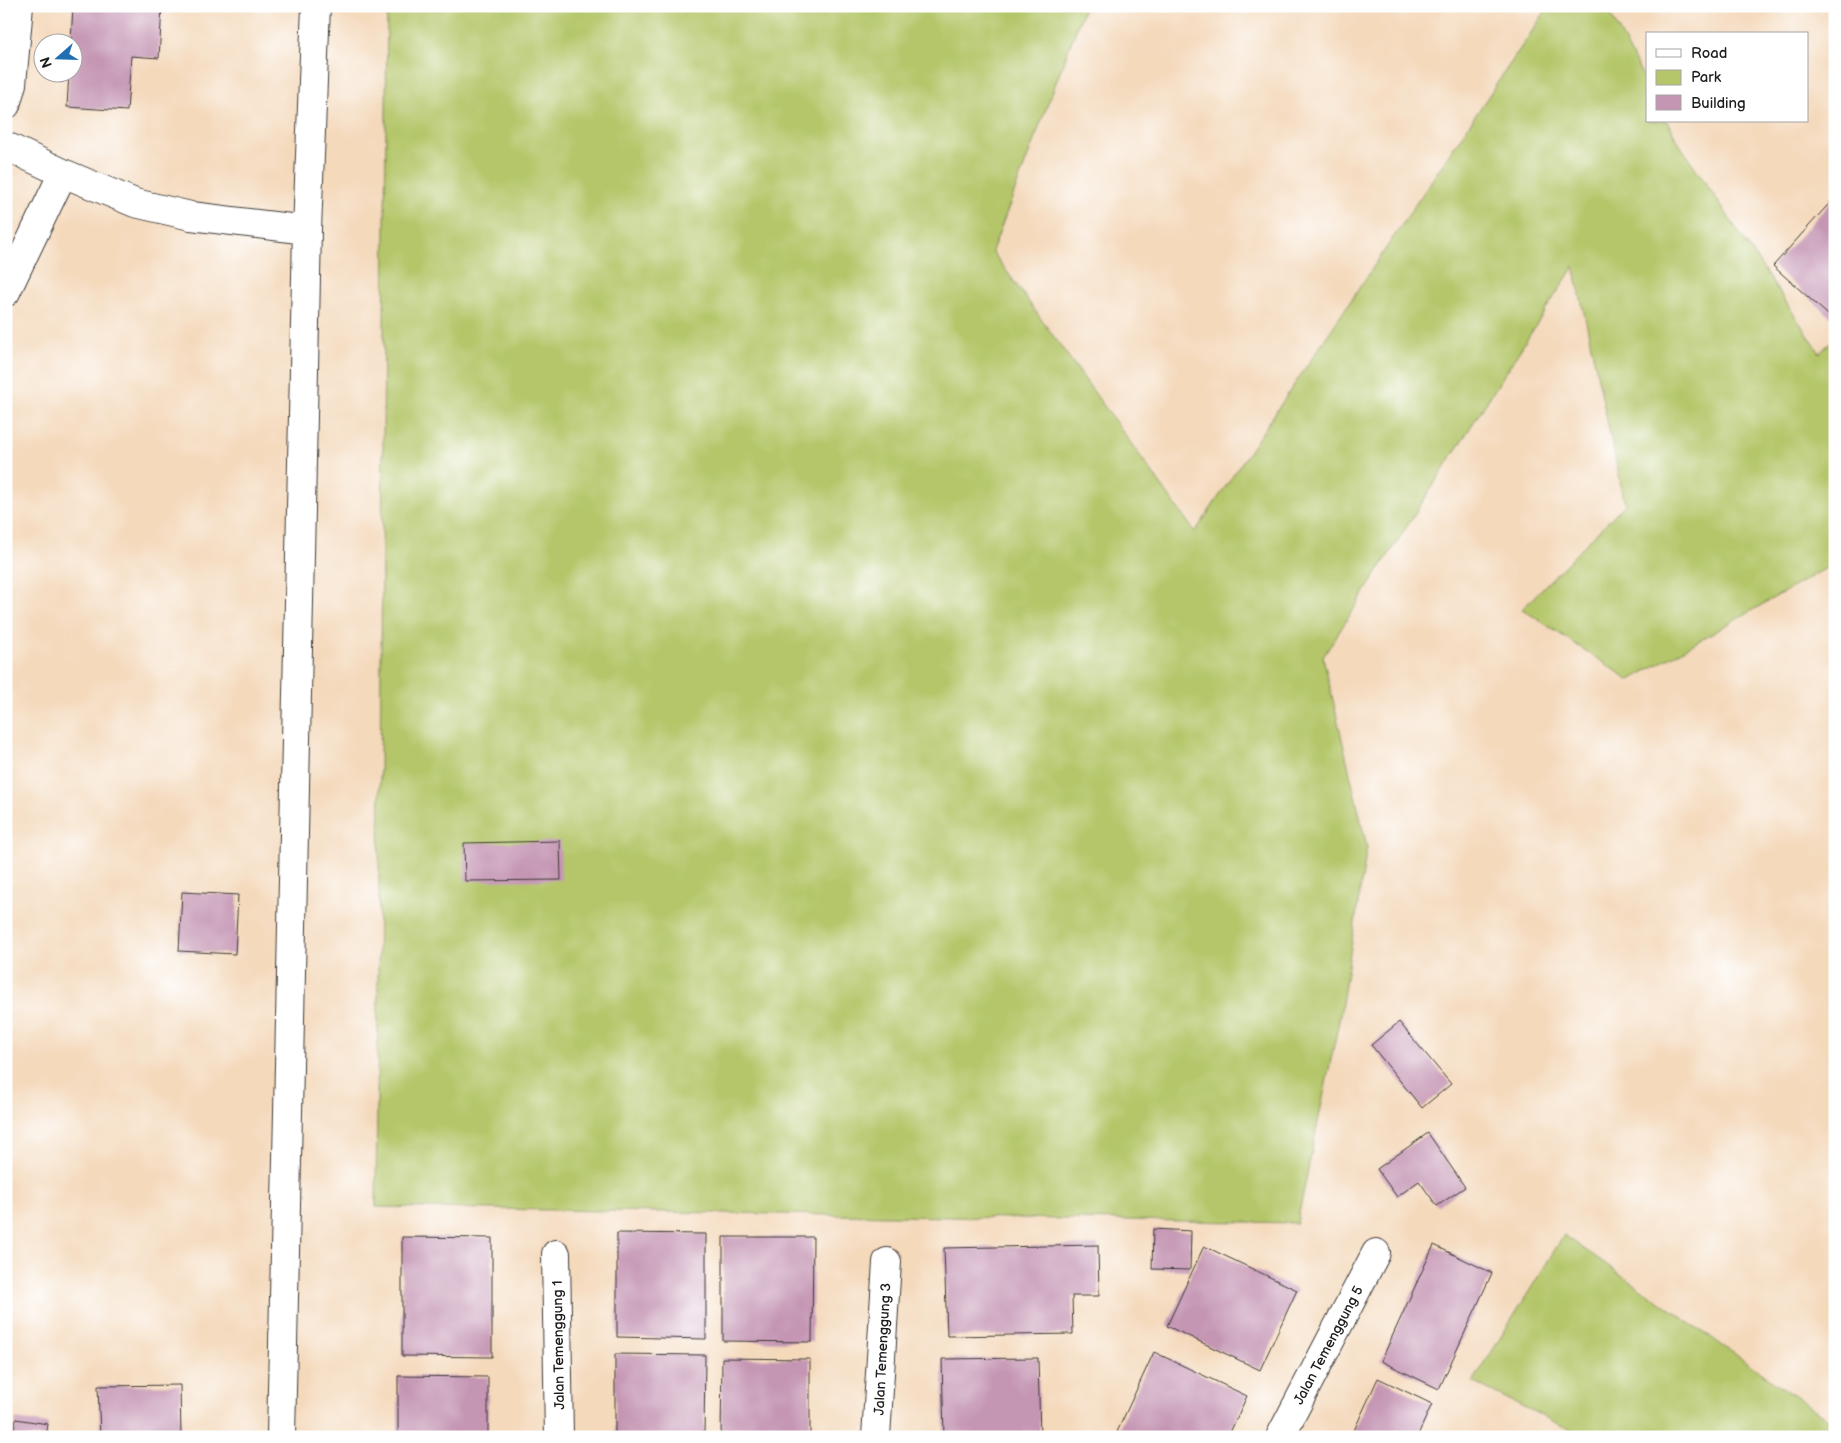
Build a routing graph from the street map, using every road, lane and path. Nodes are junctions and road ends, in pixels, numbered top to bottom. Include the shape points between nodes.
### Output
1 (316, 6) edge
2 (14, 12) edge
3 (6, 105) edge
4 (6, 146) edge
5 (64, 173) junction
6 (307, 230) junction
7 (6, 292) edge
8 (556, 1254) dead end
9 (1376, 1254) dead end
10 (887, 1262) dead end
11 (281, 1437) edge
12 (559, 1437) edge
13 (876, 1437) edge
14 (1280, 1437) edge

1 - 6 street
2 - 3 street via 12,84
4 - 5 street
5 - 6 street via 136,204 191,216
5 - 7 street
6 - 11 street
8 - 12 street, Jalan Temenggung 1
9 - 14 street, Jalan Temenggung 5
10 - 13 street, Jalan Temenggung 3

